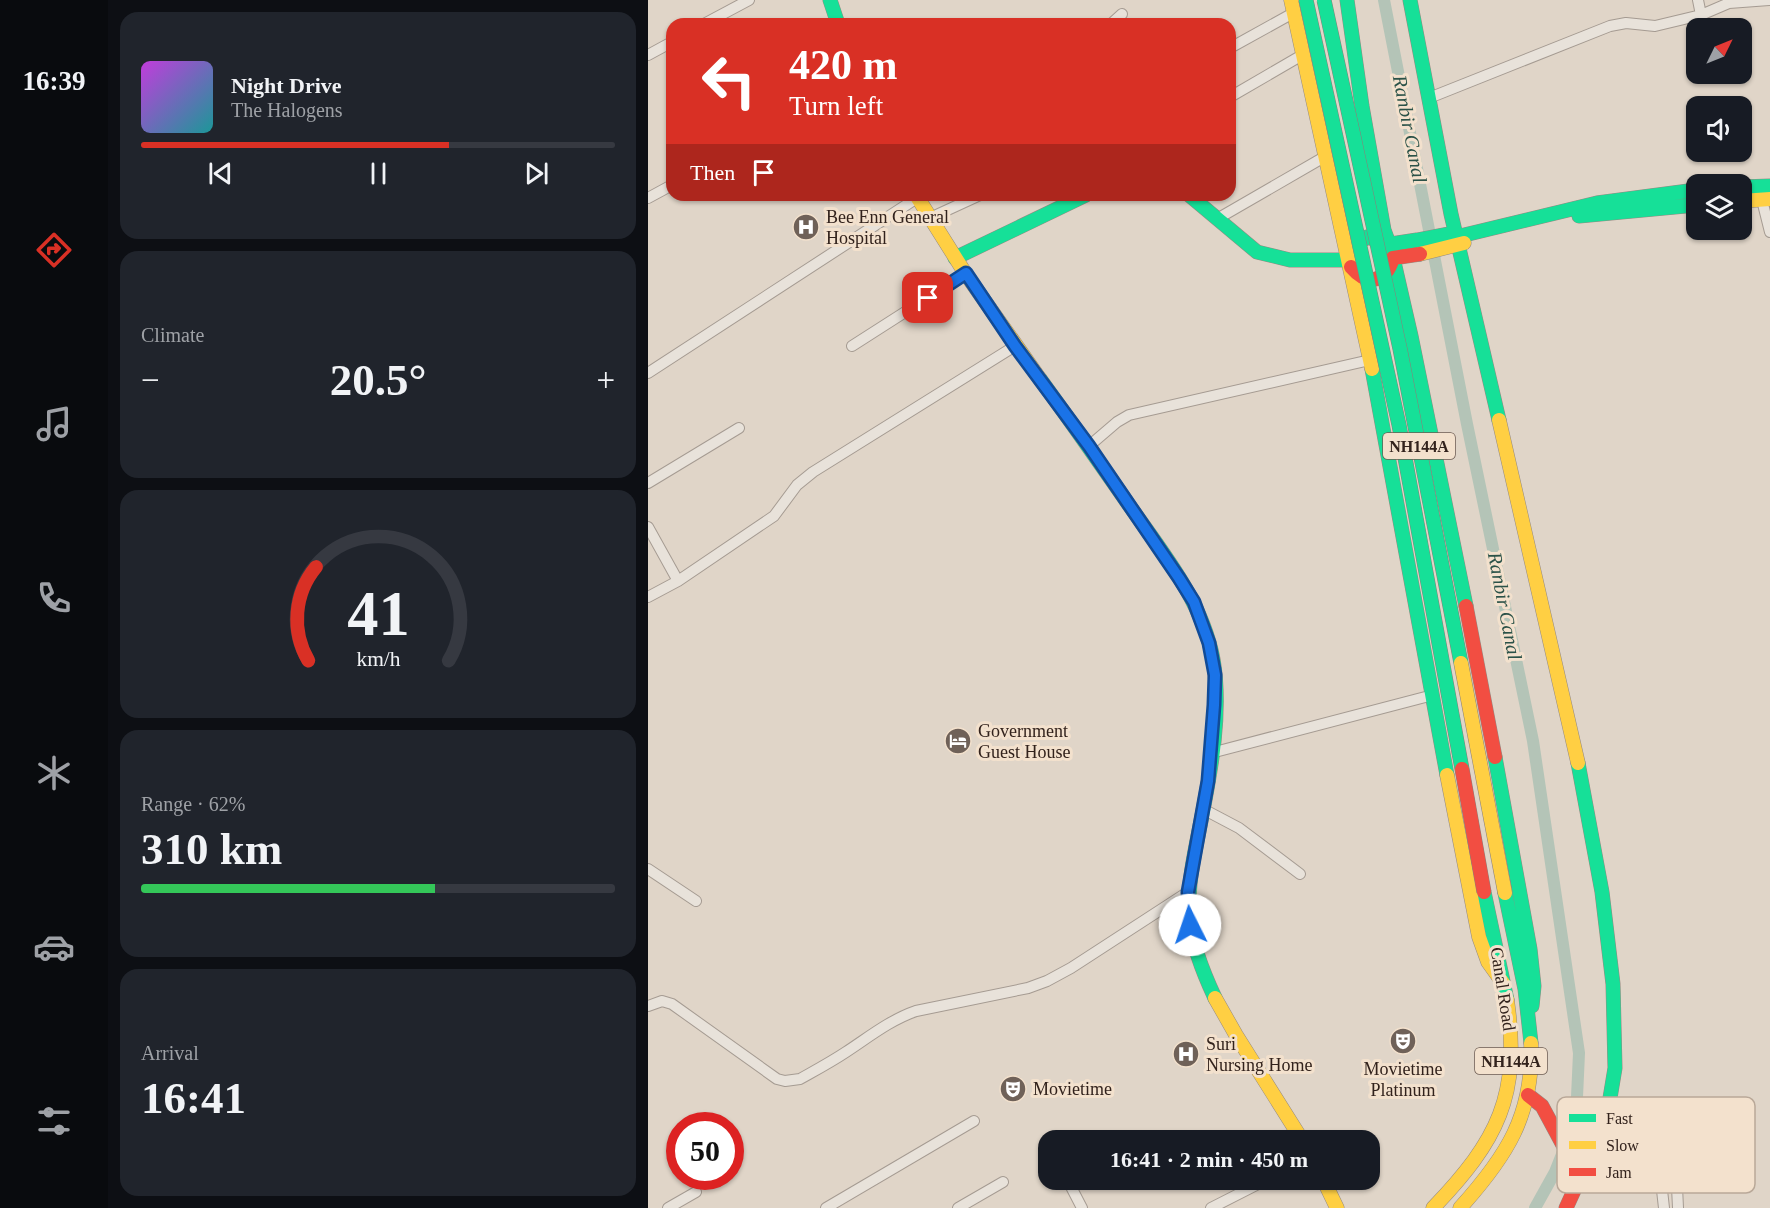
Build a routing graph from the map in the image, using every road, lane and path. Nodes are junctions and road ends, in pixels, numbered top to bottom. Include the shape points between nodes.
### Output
1 (748, 0) edge
2 (830, 0) edge
3 (1306, 0) edge
4 (1324, 0) edge
5 (1347, 0) edge
6 (1410, 0) edge
7 (1698, 0) edge
8 (1769, 0) edge
9 (1293, 6) edge
10 (1122, 14) dead end
11 (1701, 15) junction
12 (715, 18) edge
13 (836, 18) edge
14 (1118, 18) edge
15 (1236, 44) edge
16 (666, 46) edge
17 (1304, 54) junction
18 (648, 56) edge
19 (1236, 94) edge
20 (1429, 98) junction
21 (1326, 156) junction
22 (1770, 186) edge
23 (1752, 187) edge
24 (666, 188) edge
25 (1686, 191) edge
26 (648, 198) edge
27 (1766, 200) edge
28 (908, 201) edge
29 (919, 201) edge
30 (967, 201) edge
31 (1074, 201) edge
32 (1196, 201) edge
33 (1686, 206) edge
34 (930, 218) junction
35 (1217, 219) junction
36 (1768, 219) edge
37 (1770, 232) edge
38 (1454, 240) junction
39 (1391, 252) junction
40 (955, 258) junction
41 (1350, 263) junction
42 (966, 273) junction
43 (852, 346) dead end
44 (1015, 346) junction
45 (1370, 360) junction
46 (648, 373) edge
47 (739, 428) dead end
48 (1089, 446) junction
49 (648, 483) edge
50 (648, 527) edge
51 (678, 581) junction
52 (648, 597) edge
53 (1433, 695) junction
54 (1210, 753) junction
55 (1203, 809) junction
56 (648, 868) edge
57 (1300, 874) dead end
58 (1188, 892) junction
59 (696, 901) dead end
60 (1503, 983) junction
61 (648, 1006) edge
62 (1530, 1016) junction
63 (1528, 1095) junction
64 (1609, 1097) edge
65 (974, 1121) dead end
66 (1296, 1130) edge
67 (1557, 1133) edge
68 (1003, 1182) dead end
69 (1072, 1190) edge
70 (1246, 1190) edge
71 (1328, 1190) edge
72 (696, 1192) dead end
73 (1572, 1193) edge
74 (1662, 1193) edge
75 (1677, 1193) edge
76 (668, 1208) edge
77 (826, 1208) edge
78 (958, 1208) edge
79 (1082, 1208) edge
80 (1210, 1208) edge
81 (1337, 1208) edge
82 (1433, 1208) edge
83 (1460, 1208) edge
84 (1566, 1208) edge
85 (1664, 1208) edge
86 (1678, 1208) edge

1 - 12 street
2 - 13 main road
3 - 60 main road, Canal Road / NH144A, bridge via 1399,425
4 - 62 main road, NH144A, bridge via 1400,349
5 - 39 main road via 1371,158
6 - 20 main road
7 - 11 street
8 - 11 street via 1729,3
9 - 15 street
9 - 17 main road
10 - 14 street
11 - 20 street via 1655,26 1626,22 1610,26
16 - 18 street
17 - 19 street
17 - 21 main road
20 - 38 main road
21 - 35 street
21 - 41 main road
22 - 23 main road
24 - 26 street
25 - 38 main road via 1597,203
27 - 36 street
28 - 46 street
29 - 34 main road
30 - 34 street
31 - 40 main road
32 - 35 main road
33 - 38 main road via 1586,214
34 - 40 main road
35 - 41 main road via 1266,256
36 - 37 street
38 - 39 main road via 1417,240
38 - 39 main road via 1420,254
38 - 64 main road via 1588,806 1610,939 1614,1069
39 - 41 main road via 1373,237 1366,238 1354,246
39 - 41 main road via 1390,269 1374,280 1360,277
39 - 62 main road via 1460,567 1530,949 1534,986
40 - 42 main road
41 - 45 main road
42 - 43 street
42 - 44 main road
44 - 48 main road
44 - 51 street via 803,479 774,516
45 - 48 street via 1129,415
45 - 53 main road
47 - 49 street
48 - 54 main road via 1194,602 1209,643 1215,675
50 - 51 street
51 - 52 street
53 - 54 street
53 - 60 main road via 1470,894 1489,963
54 - 55 main road
55 - 57 street via 1245,831
55 - 58 main road
56 - 59 street
58 - 61 street via 1047,981 916,1011 893,1020 800,1079 777,1079 672,1004 662,1001
58 - 66 main road via 1190,925 1207,980 1226,1019
60 - 82 main road, Canal Road / NH144A via 1512,1047 1501,1111 1475,1160
62 - 63 main road, Canal Road / NH144A via 1532,1077
63 - 67 main road via 1542,1106
63 - 83 main road, Canal Road / NH144A via 1509,1146
65 - 77 street
68 - 78 street
69 - 79 street
70 - 80 street
71 - 81 main road
72 - 76 street
73 - 84 main road
74 - 85 street
75 - 86 street

